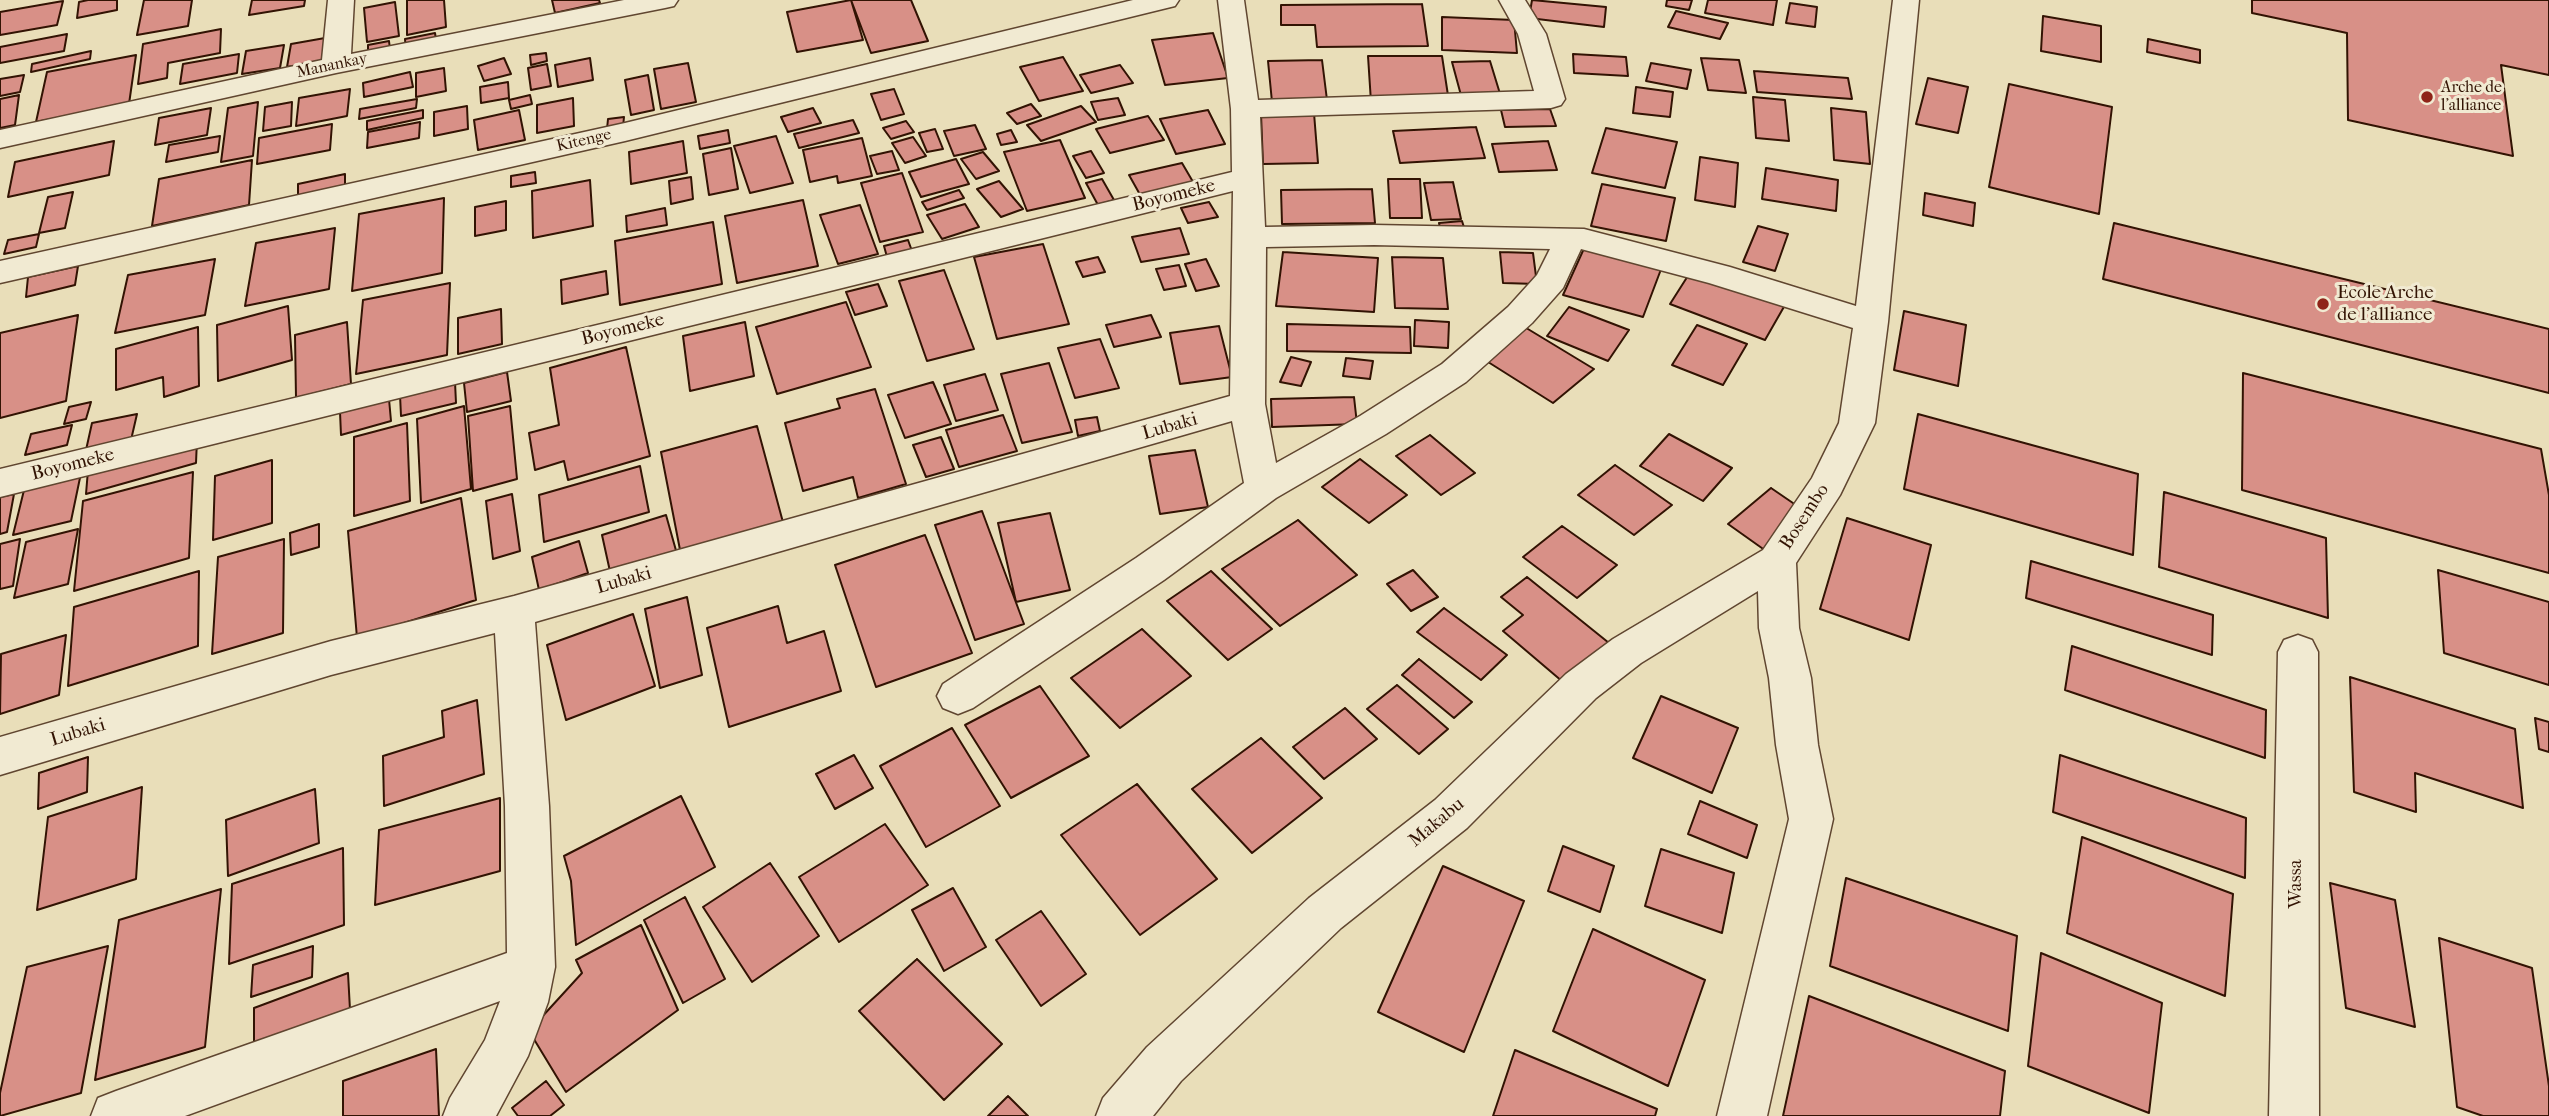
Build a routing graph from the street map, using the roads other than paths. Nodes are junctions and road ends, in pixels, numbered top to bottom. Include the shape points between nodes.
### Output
1 (341, 0) edge
2 (665, 0) edge
3 (1166, 0) edge
4 (1231, 0) edge
5 (1512, 0) edge
6 (1906, 0) edge
7 (336, 65) junction
8 (1245, 109) junction
9 (0, 139) edge
10 (1247, 178) junction
11 (1250, 237) junction
12 (1569, 240) junction
13 (0, 272) edge
14 (1871, 323) junction
15 (1247, 404) junction
16 (0, 483) edge
17 (1263, 488) junction
18 (1777, 561) junction
19 (514, 612) junction
20 (2298, 652) dead end
21 (958, 696) dead end
22 (0, 757) edge
23 (531, 967) junction
24 (116, 1116) edge
25 (468, 1116) edge
26 (1121, 1116) edge
27 (1742, 1116) edge
28 (2294, 1116) edge

1 - 7 street
2 - 7 street, Manankay
3 - 13 street, Kitenge via 625,132
4 - 8 street
5 - 8 street via 1532,34 1552,99
6 - 14 street, Bosembo
7 - 9 street, Manankay
8 - 10 street
10 - 11 street
10 - 16 street, Boyomeke
11 - 12 street
11 - 15 street
12 - 14 street via 1584,239 1651,255
12 - 17 street via 1551,280 1520,315 1454,373
14 - 18 street, Bosembo via 1857,423 1827,485
15 - 17 street
15 - 19 street, Lubaki
17 - 21 street
18 - 26 street, Makabu via 1646,639 1581,686 1451,814 1325,913 1164,1064
18 - 27 street, Bosembo via 1779,628 1811,820
19 - 22 street, Lubaki via 331,658
19 - 23 street via 527,806
20 - 28 street, Wassa
23 - 24 street
23 - 25 street via 524,1002 503,1056

